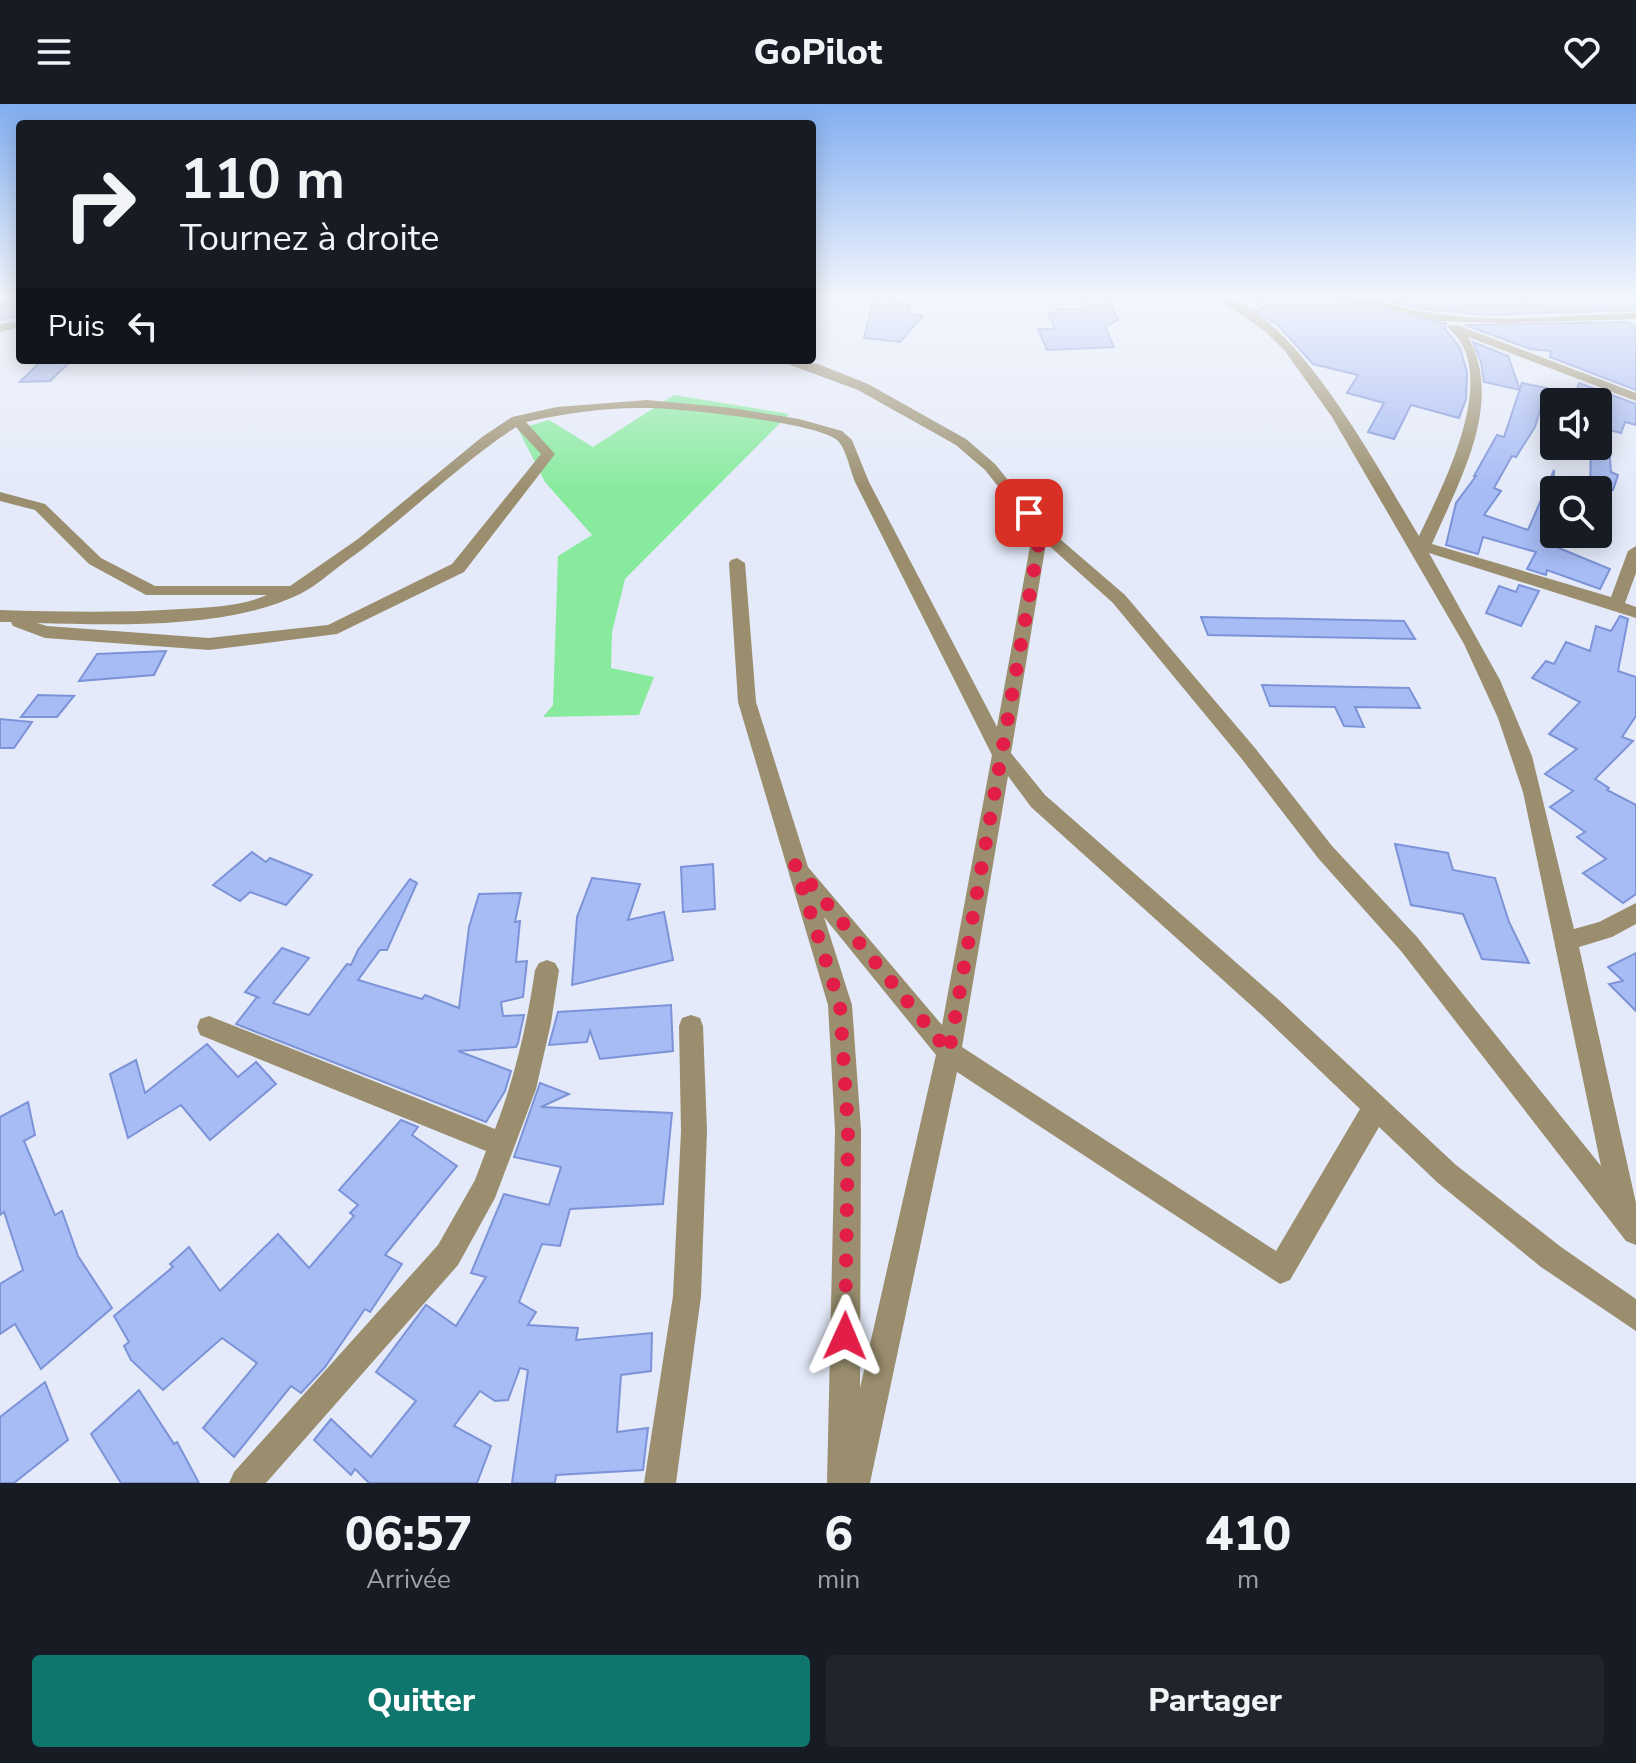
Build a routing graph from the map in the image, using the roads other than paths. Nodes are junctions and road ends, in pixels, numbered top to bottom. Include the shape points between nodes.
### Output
1 (1302, 361) edge
2 (1474, 361) edge
3 (1542, 361) edge
4 (801, 364) edge
5 (1636, 397) edge
6 (517, 420) junction
7 (0, 496) edge
8 (1041, 530) junction
9 (1422, 549) junction
10 (1636, 551) edge
11 (737, 563) dead end
12 (297, 589) junction
13 (1616, 605) junction
14 (1636, 613) edge
15 (2, 616) edge
16 (1000, 752) junction
17 (795, 865) junction
18 (1636, 913) edge
19 (1566, 941) junction
20 (547, 970) dead end
21 (691, 1026) dead end
22 (209, 1027) dead end
23 (949, 1052) junction
24 (1376, 1107) junction
25 (503, 1145) junction
26 (1630, 1223) edge
27 (1636, 1316) edge
28 (245, 1483) edge
29 (660, 1483) edge
30 (843, 1483) edge
31 (854, 1483) edge

1 - 9 street
2 - 9 street via 1475,411
3 - 5 street
4 - 8 street via 863,387 961,442 990,467
6 - 12 street
6 - 15 street via 548,454 458,568 331,630 209,644 45,632
6 - 16 street via 557,411 647,404 732,412 837,434 845,440
7 - 12 street via 40,507 95,561 152,591
8 - 16 street
8 - 26 street via 1119,599 1325,852 1409,944
9 - 13 street
9 - 19 street via 1522,756
10 - 13 street
11 - 17 street via 747,702
12 - 15 street via 230,611 92,619
13 - 14 street
16 - 23 street
16 - 24 street via 1038,801
17 - 23 street
17 - 30 street via 840,1005 848,1130
18 - 19 street
19 - 26 street
20 - 25 street via 533,1050
21 - 29 street via 694,1131 687,1296
22 - 25 street
23 - 24 street via 1280,1270
23 - 31 street
24 - 27 street via 1459,1184
25 - 28 street via 448,1255

